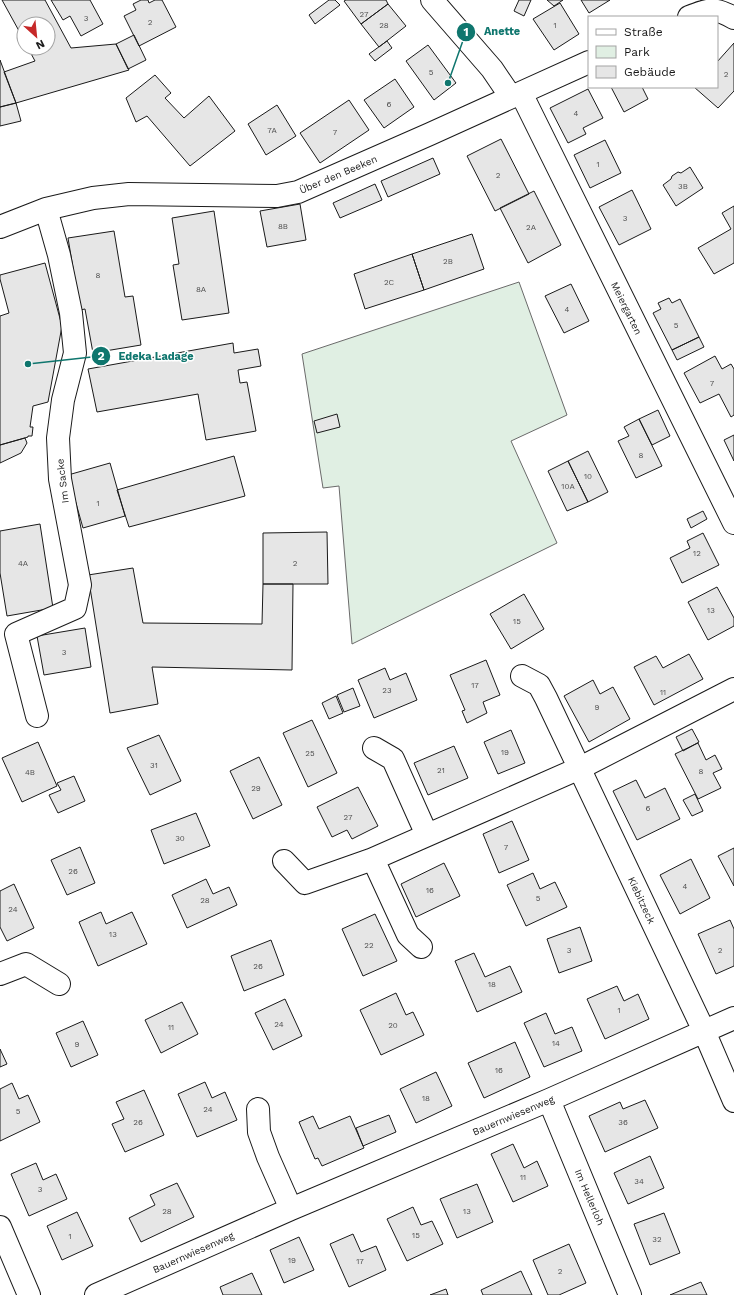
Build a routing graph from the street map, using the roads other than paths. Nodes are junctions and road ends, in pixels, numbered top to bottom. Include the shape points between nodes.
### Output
1 (432, 0) edge
2 (701, 9) edge
3 (734, 18) edge
4 (588, 62) edge
5 (516, 95) junction
6 (46, 209) junction
7 (0, 227) edge
8 (734, 523) edge
9 (522, 676) dead end
10 (733, 691) edge
11 (37, 716) dead end
12 (374, 748) dead end
13 (580, 768) junction
14 (428, 835) junction
15 (373, 859) junction
16 (284, 861) dead end
17 (422, 947) dead end
18 (0, 974) edge
19 (59, 984) dead end
20 (734, 1018) edge
21 (704, 1031) junction
22 (549, 1100) junction
23 (734, 1101) edge
24 (258, 1109) dead end
25 (291, 1209) junction
26 (0, 1227) edge
27 (626, 1294) edge
28 (29, 1295) edge
29 (96, 1295) edge

1 - 5 street, Meiergarten
2 - 3 street via 719,10
4 - 5 street, Über den Beeken
5 - 6 street, Über den Beeken via 298,192 277,196 129,194 93,198
5 - 8 street, Meiergarten
6 - 7 street, Über den Beeken
6 - 11 street, Im Sacke via 71,313 75,352 63,400 58,438 60,479 80,585 75,608 16,634
9 - 13 street, Kiebitzeck via 539,685
10 - 13 street
12 - 14 street via 393,759
13 - 14 street
13 - 21 street, Kiebitzeck
14 - 15 street
15 - 16 street via 305,884
15 - 17 street via 408,935
18 - 19 street via 26,964
20 - 21 street, Bauernwiesenweg
21 - 22 street, Bauernwiesenweg
21 - 23 street, Kiebitzeck
22 - 25 street, Bauernwiesenweg
22 - 27 street, Im Hellerloh
24 - 25 street via 259,1132
25 - 29 street, Bauernwiesenweg
26 - 28 street

